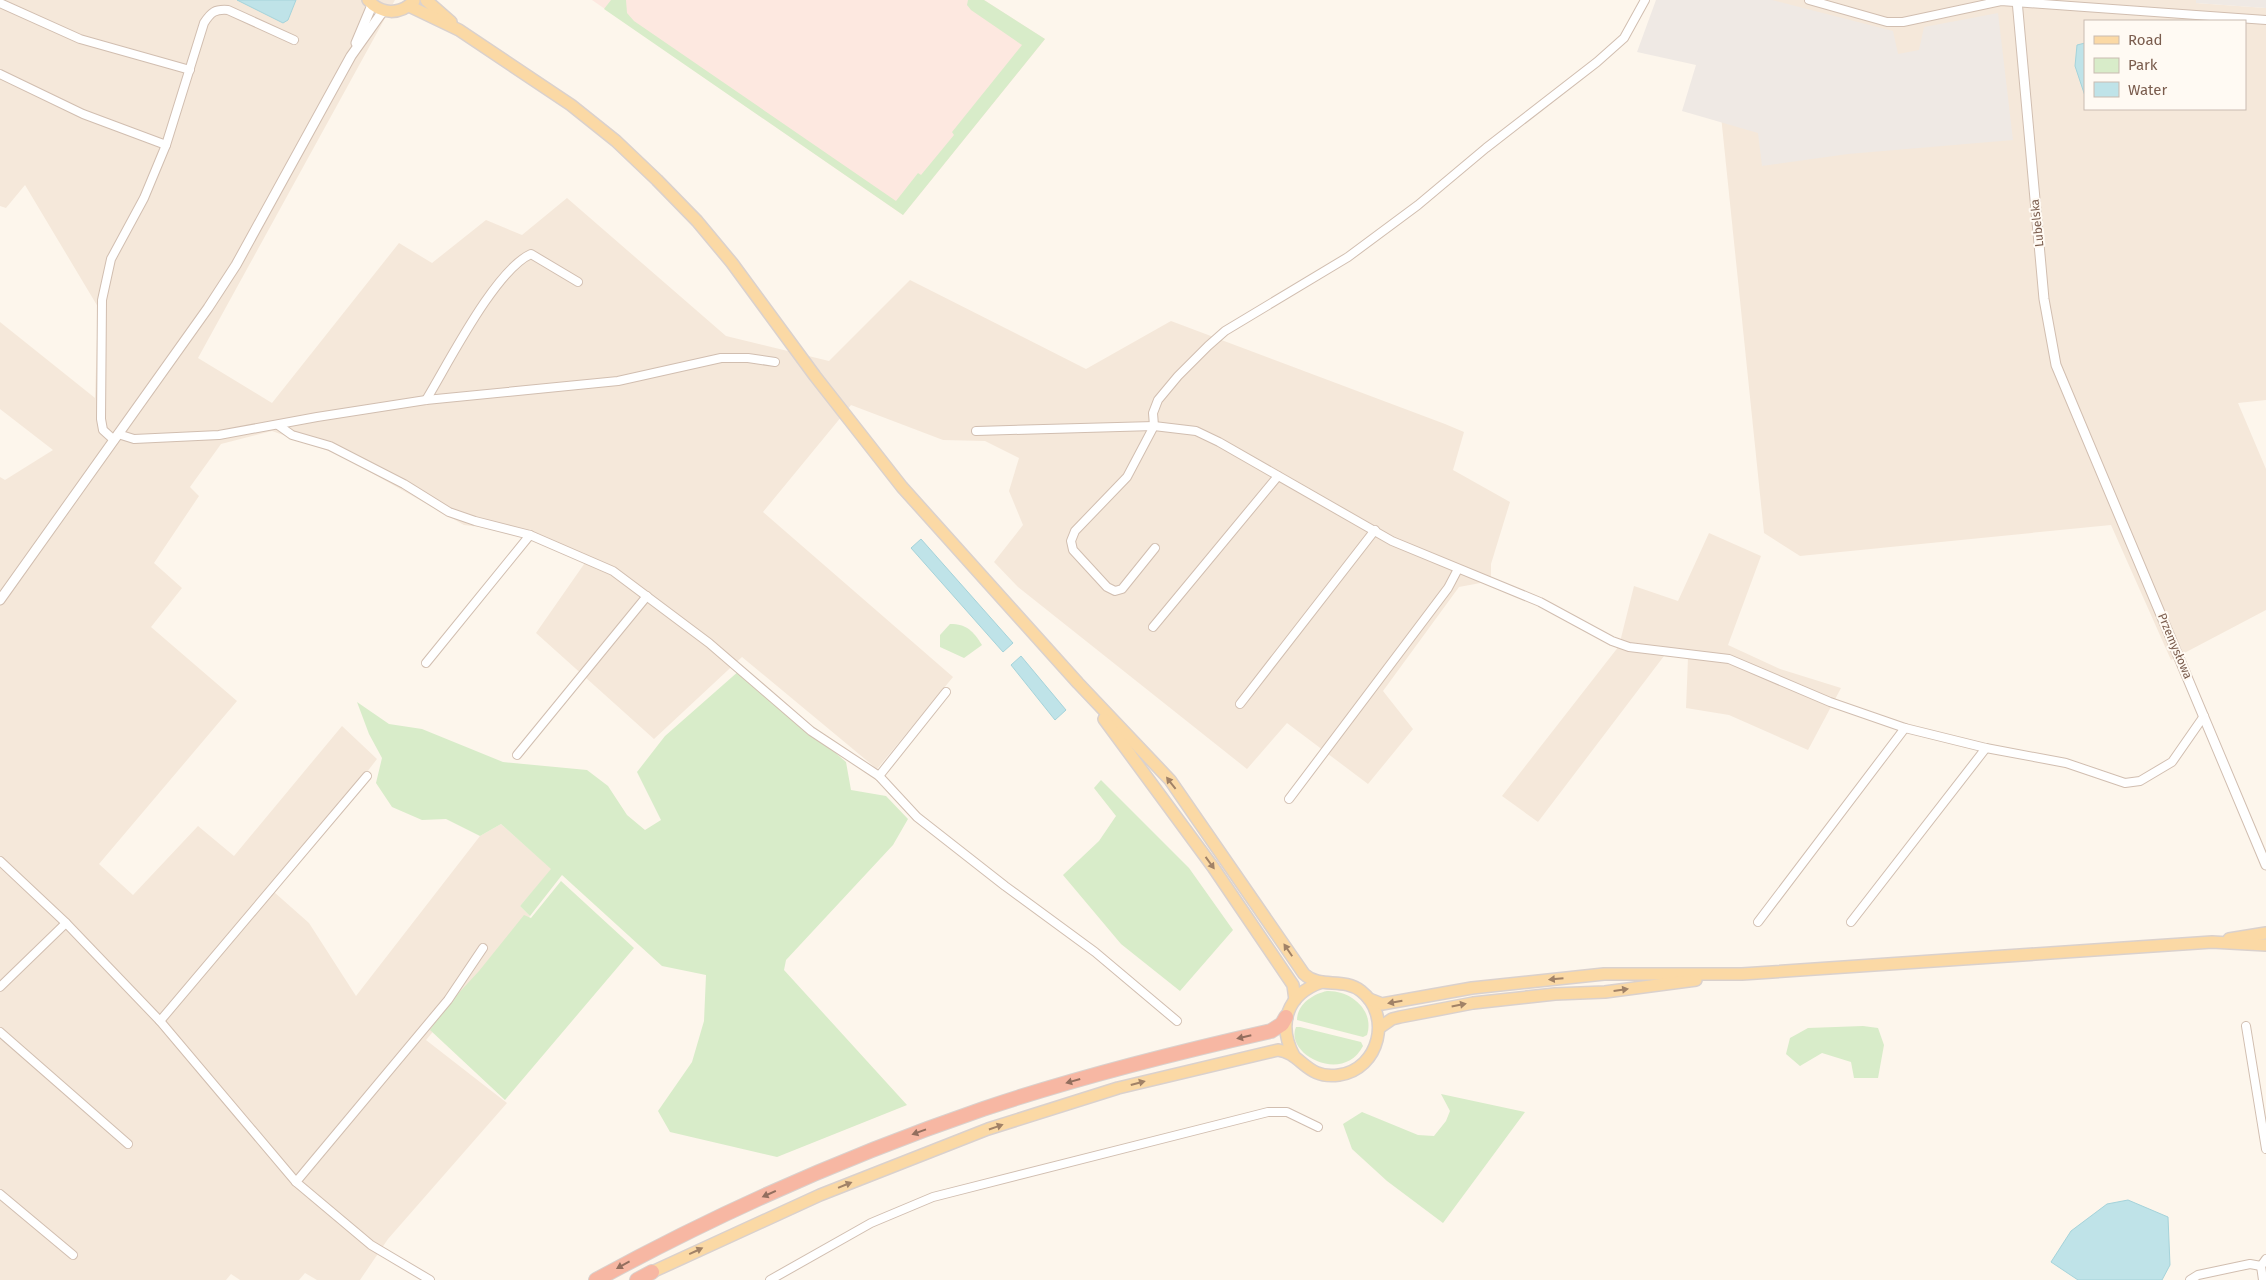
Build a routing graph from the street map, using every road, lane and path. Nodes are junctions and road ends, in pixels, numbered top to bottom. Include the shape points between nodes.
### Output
1 (426, 0) edge
2 (1645, 0) edge
3 (1809, 0) edge
4 (2017, 1) edge
5 (370, 2) edge
6 (0, 3) edge
7 (411, 3) edge
8 (383, 11) junction
9 (2266, 20) edge
10 (460, 30) junction
11 (294, 40) dead end
12 (351, 56) junction
13 (190, 70) junction
14 (1, 76) edge
15 (166, 145) junction
16 (578, 282) dead end
17 (775, 362) dead end
18 (426, 400) junction
19 (278, 425) junction
20 (1154, 426) junction
21 (976, 431) dead end
22 (116, 437) junction
23 (2086, 440) joint
24 (1278, 476) junction
25 (1374, 530) junction
26 (530, 535) junction
27 (1155, 548) dead end
28 (1458, 569) junction
29 (647, 596) junction
30 (0, 600) edge
31 (1153, 627) dead end
32 (426, 663) dead end
33 (1078, 683) junction
34 (946, 692) dead end
35 (1240, 704) dead end
36 (2204, 716) junction
37 (1905, 728) junction
38 (1986, 748) junction
39 (517, 754) dead end
40 (367, 776) dead end
41 (879, 776) junction
42 (1289, 799) dead end
43 (2264, 856) edge
44 (0, 861) edge
45 (2266, 864) edge
46 (1758, 922) dead end
47 (1851, 922) dead end
48 (66, 923) junction
49 (2266, 932) edge
50 (2212, 942) junction
51 (2266, 945) edge
52 (483, 948) dead end
53 (1742, 974) junction
54 (1322, 982) junction
55 (0, 987) edge
56 (1370, 999) junction
57 (1295, 1000) junction
58 (1286, 1017) junction
59 (160, 1021) junction
60 (1178, 1022) dead end
61 (2246, 1026) dead end
62 (1379, 1028) junction
63 (0, 1032) edge
64 (1294, 1057) junction
65 (1318, 1127) dead end
66 (128, 1144) dead end
67 (2266, 1149) edge
68 (296, 1182) junction
69 (0, 1194) edge
70 (73, 1254) dead end
71 (2266, 1260) edge
72 (2261, 1266) junction
73 (652, 1272) joint
74 (430, 1280) edge
75 (596, 1280) edge
76 (637, 1280) edge
77 (770, 1280) edge
78 (2190, 1280) edge
79 (2263, 1280) edge

1 - 10 main road
2 - 20 street via 1624,38 1418,205 1348,257 1235,324 1214,341 1158,400 1153,413
3 - 4 street via 1886,22 1904,22 2001,1
4 - 9 street
4 - 23 street, Lubelska via 2049,332 2056,365
5 - 8 main road
5 - 12 street
6 - 13 street via 80,39
7 - 8 main road via 396,12
7 - 10 main road
8 - 12 street
10 - 33 main road via 593,122 697,221 902,487
11 - 13 street via 228,10 219,9 211,12 204,23
12 - 22 street via 236,265
13 - 15 street
14 - 15 street via 83,114
15 - 22 street via 144,198 111,260 102,300 101,419 103,430
16 - 18 street via 531,254 520,258 484,302
17 - 18 street via 721,358 618,381
18 - 19 street
19 - 22 street via 219,435 157,440
19 - 26 street via 292,435 330,446 450,512
20 - 21 street
20 - 24 street via 1196,431
20 - 27 street via 1127,477 1075,531 1071,541 1073,550 1107,587 1115,590 1122,589
22 - 30 street
23 - 36 street, Przemysłowa
24 - 25 street
24 - 31 street
25 - 28 street
25 - 35 street
26 - 29 street via 613,571
26 - 32 street
28 - 37 street via 1540,602 1629,648 1730,659 1830,702
28 - 42 street via 1448,588
29 - 39 street
29 - 41 street via 710,642 811,731
54 -> 33 main road via 1304,974 1170,780
33 -> 57 main road via 1236,899 1293,985
34 - 41 street
36 - 38 street via 2172,762 2140,781 2125,783 2066,763
36 - 43 street, Przemysłowa
37 - 38 street
37 - 46 street
38 - 47 street
40 - 59 street
41 - 60 street via 917,817 1095,952
43 - 45 street, Przemysłowa
44 - 48 street
48 - 55 street
48 - 59 street
49 - 50 main road
50 - 51 main road
50 - 53 main road
52 - 68 street via 448,1000
53 -> 56 main road via 1604,974 1472,988 1382,1004
62 -> 53 main road via 1392,1019 1473,1002 1605,992
54 - 56 main road via 1348,984
54 - 57 main road
56 - 62 main road
57 - 58 main road
58 - 64 main road via 1285,1033
58 -> 75 highway via 1282,1024 1271,1030 1093,1076 983,1109 899,1140 726,1213
59 - 68 street
61 - 67 street
62 - 64 main road via 1371,1055 1352,1071 1340,1075 1314,1072
63 - 66 street
73 -> 64 main road via 828,1191 942,1146 1049,1109 1170,1074 1271,1051 1283,1051
65 - 77 street via 1287,1112 1268,1112 963,1189 878,1220
68 - 74 street via 371,1245
69 - 70 street
71 - 72 street
72 - 78 street via 2250,1264 2198,1275
72 - 79 street
73 - 76 highway

